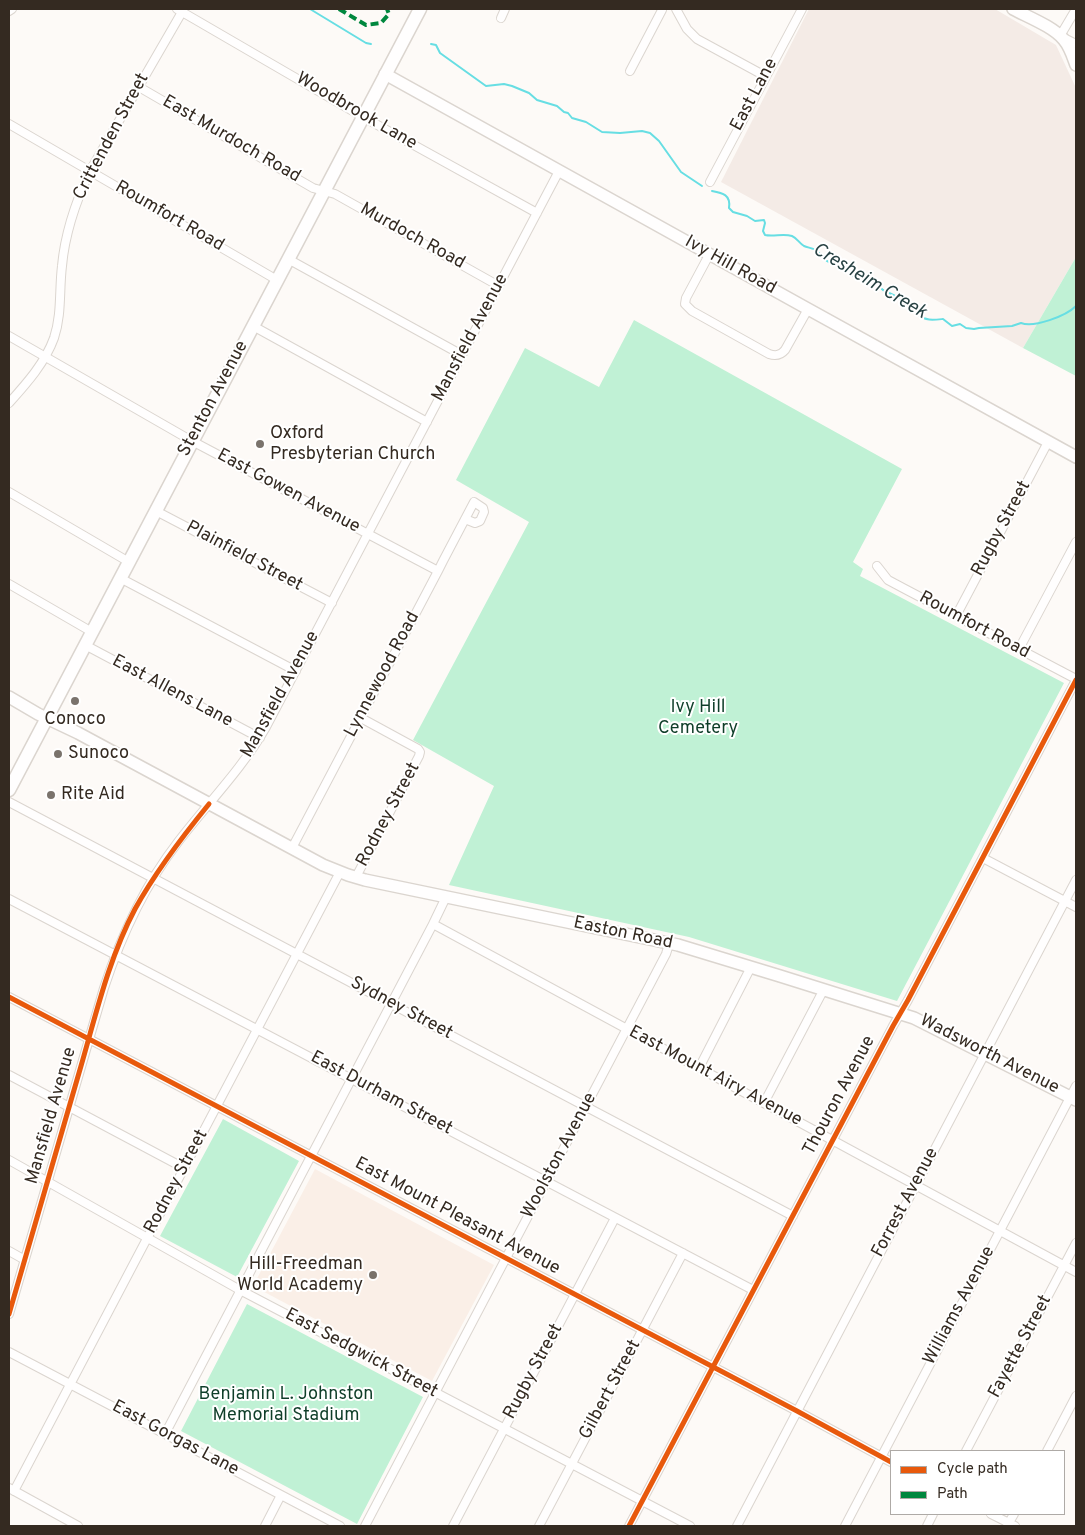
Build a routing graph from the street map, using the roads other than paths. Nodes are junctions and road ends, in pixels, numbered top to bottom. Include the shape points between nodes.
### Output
1 (12, 9) edge
2 (420, 9) edge
3 (506, 9) edge
4 (664, 9) edge
5 (676, 9) edge
6 (802, 9) edge
7 (1013, 9) edge
8 (1076, 9) edge
9 (179, 10) edge
10 (9, 11) edge
11 (500, 18) dead end
12 (1060, 36) junction
13 (1076, 44) edge
14 (1076, 65) edge
15 (630, 71) dead end
16 (385, 74) junction
17 (766, 76) junction
18 (139, 87) junction
19 (363, 117) junction
20 (9, 124) edge
21 (90, 171) junction
22 (560, 171) junction
23 (710, 182) dead end
24 (324, 191) junction
25 (537, 213) junction
26 (709, 255) junction
27 (288, 259) junction
28 (277, 280) junction
29 (499, 286) junction
30 (808, 309) junction
31 (253, 326) junction
32 (9, 336) edge
33 (462, 356) junction
34 (45, 357) junction
35 (9, 404) edge
36 (427, 422) junction
37 (192, 442) junction
38 (1048, 442) junction
39 (1076, 457) edge
40 (9, 492) edge
41 (156, 511) junction
42 (465, 519) junction
43 (368, 534) junction
44 (1076, 542) edge
45 (128, 562) junction
46 (877, 566) dead end
47 (438, 571) junction
48 (120, 578) junction
49 (9, 584) edge
50 (332, 603) junction
51 (956, 616) junction
52 (92, 632) junction
53 (85, 645) junction
54 (1019, 649) junction
55 (296, 671) junction
56 (1076, 680) edge
57 (9, 697) edge
58 (46, 718) junction
59 (361, 718) junction
60 (260, 738) junction
61 (9, 790) edge
62 (9, 802) edge
63 (209, 804) junction
64 (292, 848) junction
65 (983, 858) junction
66 (340, 872) junction
67 (356, 877) junction
68 (154, 878) junction
69 (1076, 880) edge
70 (446, 896) junction
71 (9, 899) edge
72 (1065, 901) junction
73 (1076, 907) edge
74 (433, 924) junction
75 (669, 944) junction
76 (115, 954) junction
77 (298, 954) junction
78 (751, 967) junction
79 (824, 990) junction
80 (9, 997) edge
81 (392, 1004) junction
82 (900, 1013) junction
83 (627, 1029) junction
84 (258, 1030) junction
85 (89, 1039) junction
86 (985, 1053) junction
87 (699, 1068) junction
88 (9, 1075) edge
89 (352, 1079) junction
90 (1074, 1094) edge
91 (764, 1103) junction
92 (217, 1106) junction
93 (586, 1106) junction
94 (69, 1108) junction
95 (832, 1140) junction
96 (311, 1156) junction
97 (9, 1160) edge
98 (184, 1168) junction
99 (546, 1181) junction
100 (48, 1182) junction
101 (915, 1185) junction
102 (793, 1216) junction
103 (615, 1218) junction
104 (1000, 1231) junction
105 (148, 1238) junction
106 (1076, 1243) edge
107 (9, 1251) edge
108 (683, 1253) junction
109 (506, 1258) junction
110 (25, 1260) junction
111 (1064, 1266) junction
112 (1076, 1272) edge
113 (240, 1290) junction
114 (753, 1290) junction
115 (575, 1294) junction
116 (9, 1314) edge
117 (643, 1330) junction
118 (9, 1352) edge
119 (713, 1367) junction
120 (71, 1384) junction
121 (435, 1392) junction
122 (1076, 1396) edge
123 (797, 1411) junction
124 (504, 1429) junction
125 (165, 1434) junction
126 (967, 1450) edge
127 (1048, 1450) edge
128 (881, 1457) junction
129 (890, 1462) edge
130 (572, 1464) junction
131 (12, 1490) edge
132 (282, 1495) junction
133 (642, 1502) junction
134 (994, 1515) edge
135 (1011, 1525) edge
136 (78, 1526) edge
137 (265, 1526) edge
138 (340, 1526) edge
139 (365, 1526) edge
140 (453, 1526) edge
141 (539, 1526) edge
142 (629, 1526) edge
143 (690, 1526) edge
144 (736, 1526) edge
145 (845, 1526) edge

1 - 10 street
2 - 16 main road, Stenton Avenue
3 - 11 street
4 - 15 street
5 - 17 street via 697,39
6 - 17 street, East Lane
7 - 12 main road
8 - 12 street
9 - 18 street, Crittenden Street
9 - 19 street, Woodbrook Lane
12 - 13 street
12 - 14 main road
16 - 19 main road, Stenton Avenue
16 - 22 main road, Ivy Hill Road
17 - 23 street, East Lane
18 - 21 street, Crittenden Street
18 - 24 street, East Murdoch Road via 313,188
19 - 24 main road, Stenton Avenue
19 - 25 street, Woodbrook Lane
20 - 21 street, Roumfort Road
21 - 28 street, Roumfort Road
21 - 34 street, Crittenden Street via 68,229 62,257 58,320
22 - 25 street, Mansfield Avenue
22 - 26 main road, Ivy Hill Road
24 - 27 main road, Stenton Avenue
24 - 29 street, Murdoch Road via 335,194
25 - 29 street, Mansfield Avenue
26 - 30 main road, Ivy Hill Road
26 - 30 street via 686,298 686,304 692,311 769,354 781,354 785,350
27 - 28 main road, Stenton Avenue
27 - 33 street
28 - 31 main road, Stenton Avenue
29 - 33 street, Mansfield Avenue
30 - 38 main road, Ivy Hill Road
31 - 36 street
31 - 37 main road, Stenton Avenue
32 - 34 street, East Gowen Avenue
33 - 36 street, Mansfield Avenue
34 - 35 street, Crittenden Street
34 - 37 street, East Gowen Avenue
36 - 43 street, Mansfield Avenue
37 - 41 main road, Stenton Avenue
37 - 43 street, East Gowen Avenue
38 - 39 main road, Ivy Hill Road
38 - 51 street, Rugby Street
40 - 45 street
41 - 45 main road, Stenton Avenue
41 - 50 street, Plainfield Street
42 - 42 street, Lynnewood Road via 477,522 483,508 474,502
42 - 47 street, Lynnewood Road
43 - 47 street, East Gowen Avenue
43 - 50 street, Mansfield Avenue
44 - 54 street
45 - 48 main road, Stenton Avenue
46 - 51 street, Roumfort Road via 888,580
47 - 59 street, Lynnewood Road
48 - 52 main road, Stenton Avenue
48 - 55 street
49 - 52 street
50 - 55 street, Mansfield Avenue
51 - 54 street, Roumfort Road
52 - 53 main road, Stenton Avenue
53 - 58 main road, Stenton Avenue
53 - 60 street, East Allens Lane
54 - 56 street, Roumfort Road
55 - 60 street, Mansfield Avenue
56 - 65 street, Thouron Avenue
57 - 58 main road
58 - 61 main road, Stenton Avenue
58 - 63 main road
59 - 64 street, Lynnewood Road
59 - 67 street, Rodney Street via 420,752
60 - 63 street, Mansfield Avenue
62 - 68 street, Sydney Street
63 - 64 main road
63 - 68 street, Mansfield Avenue
64 - 66 main road
65 - 72 street
65 - 82 street, Thouron Avenue
66 - 67 main road, Easton Road
66 - 77 street, Rodney Street
67 - 70 main road, Easton Road
68 - 76 street, Mansfield Avenue
68 - 77 street, Sydney Street
69 - 72 street, Forrest Avenue
70 - 74 street
70 - 75 main road, Easton Road
71 - 76 street, East Durham Street
72 - 73 street
72 - 86 street, Forrest Avenue
74 - 81 street
74 - 83 street, East Mount Airy Avenue
75 - 78 main road, Easton Road
75 - 83 street, Woolston Avenue
76 - 84 street, East Durham Street
76 - 85 street, Mansfield Avenue
77 - 81 street, Sydney Street
77 - 84 street, Rodney Street
78 - 79 main road, Easton Road
78 - 87 street
79 - 82 main road, Easton Road
79 - 91 street
80 - 85 street, East Mount Pleasant Avenue
81 - 89 street
81 - 93 street, Sydney Street
82 - 86 main road, Wadsworth Avenue via 923,1021
82 - 95 street, Thouron Avenue
83 - 87 street, East Mount Airy Avenue
83 - 93 street, Woolston Avenue
84 - 89 street, East Durham Street
84 - 92 street, Rodney Street
85 - 92 street, East Mount Pleasant Avenue
85 - 94 street, Mansfield Avenue
86 - 90 main road, Wadsworth Avenue
86 - 101 street, Forrest Avenue
87 - 91 street, East Mount Airy Avenue
88 - 94 street
89 - 96 street
89 - 99 street, East Durham Street
90 - 104 street, Williams Avenue
91 - 95 street, East Mount Airy Avenue
92 - 96 street, East Mount Pleasant Avenue
92 - 98 street, Rodney Street
93 - 99 street, Woolston Avenue
93 - 102 street, Sydney Street
94 - 98 street
94 - 100 street, Mansfield Avenue
95 - 101 street, East Mount Airy Avenue
95 - 102 street, Thouron Avenue
96 - 109 street, East Mount Pleasant Avenue
96 - 113 street
97 - 100 street, East Sedgwick Street
98 - 105 street, Rodney Street
99 - 103 street, East Durham Street
99 - 109 street, Woolston Avenue
100 - 105 street, East Sedgwick Street
100 - 110 street, Mansfield Avenue
101 - 104 street, East Mount Airy Avenue
101 - 123 street, Forrest Avenue
102 - 114 street, Thouron Avenue
103 - 108 street, East Durham Street
103 - 115 street, Rugby Street
104 - 111 street, East Mount Airy Avenue
104 - 128 street, Williams Avenue
105 - 113 street, East Sedgwick Street
105 - 120 street, Rodney Street
106 - 111 street, Fayette Street
107 - 110 street
108 - 114 street, East Durham Street
108 - 117 street, Gilbert Street
109 - 115 street, East Mount Pleasant Avenue
109 - 121 street, Woolston Avenue
110 - 116 street, Mansfield Avenue
111 - 112 street, East Mount Airy Avenue
111 - 126 street, Fayette Street
113 - 121 street, East Sedgwick Street
113 - 125 street
114 - 119 street, Thouron Avenue
115 - 117 street, East Mount Pleasant Avenue
115 - 124 street, Rugby Street
117 - 119 street, East Mount Pleasant Avenue
117 - 130 street, Gilbert Street
118 - 120 street, East Gorgas Lane
119 - 123 street, East Mount Pleasant Avenue
119 - 133 street, Thouron Avenue
120 - 125 street, East Gorgas Lane
120 - 131 street, Rodney Street
121 - 124 street, East Sedgwick Street
121 - 139 street, Woolston Avenue
122 - 127 street
123 - 128 street, East Mount Pleasant Avenue
123 - 144 street, Forrest Avenue
124 - 130 street, East Sedgwick Street
124 - 140 street, Rugby Street
125 - 132 street, East Gorgas Lane
128 - 129 street, East Mount Pleasant Avenue
128 - 145 street, Williams Avenue
130 - 133 street, East Sedgwick Street
130 - 141 street, Gilbert Street
131 - 136 street
132 - 137 street
132 - 138 street, East Gorgas Lane
133 - 142 street, Thouron Avenue
133 - 143 street, East Sedgwick Street
134 - 135 street

